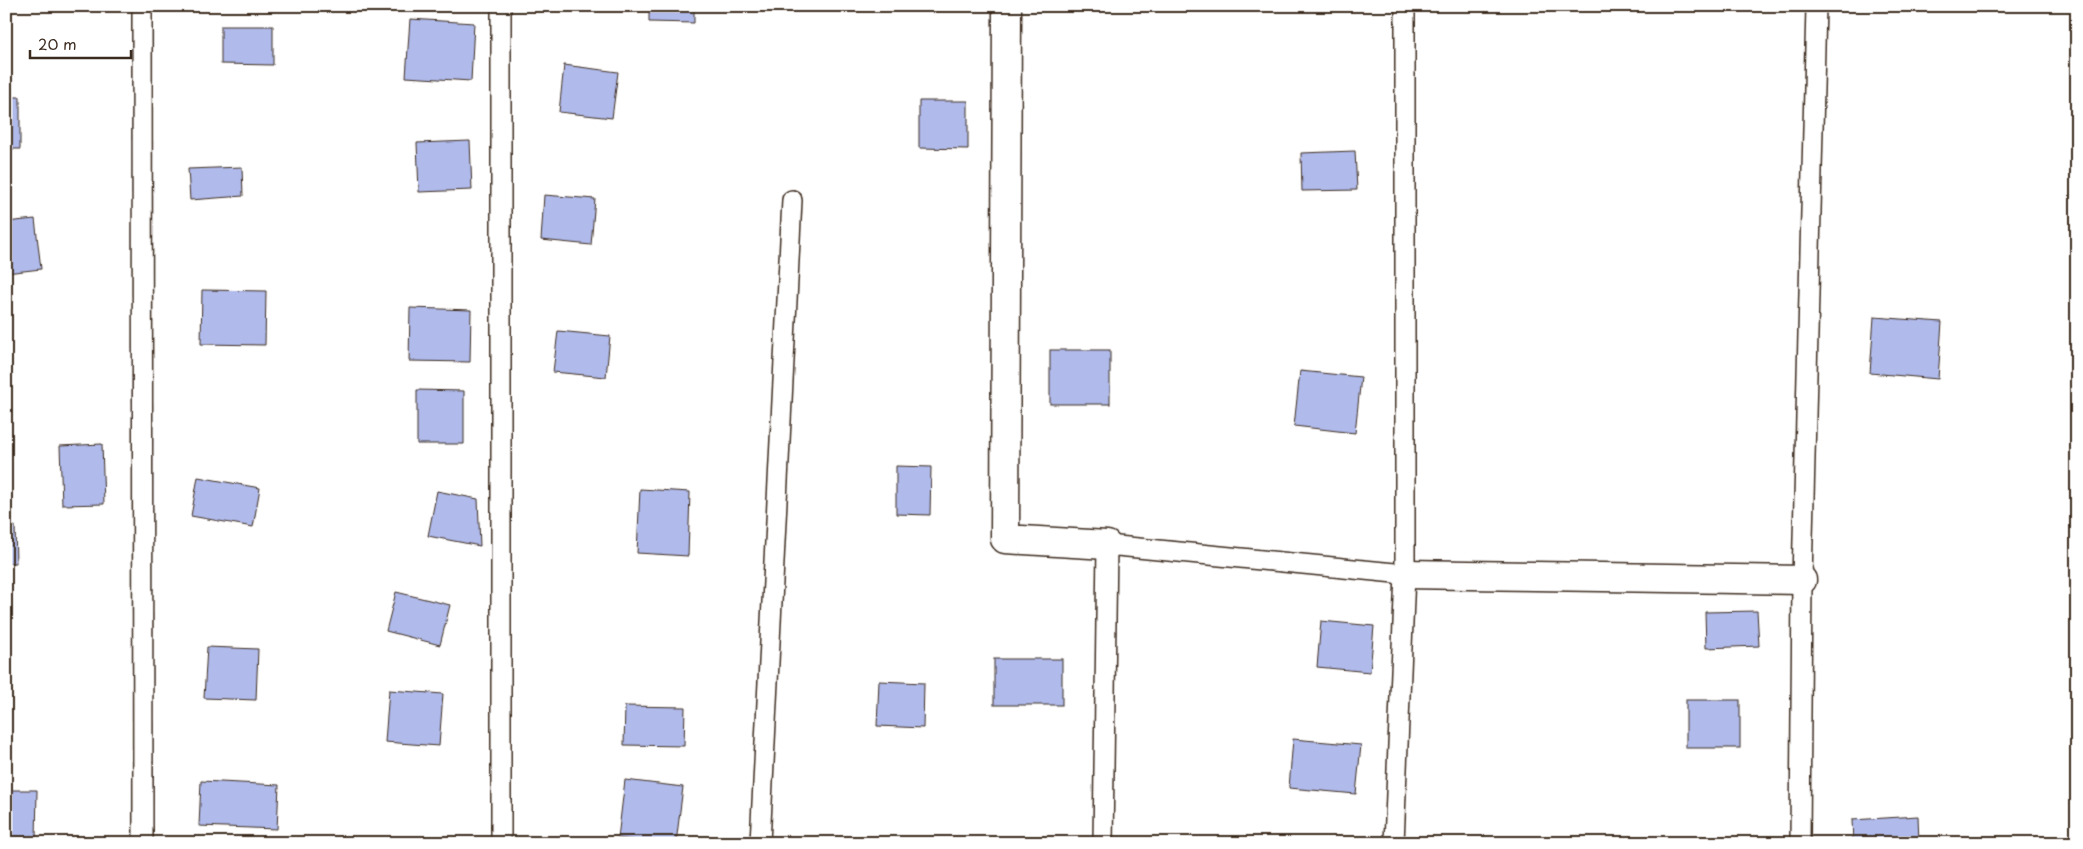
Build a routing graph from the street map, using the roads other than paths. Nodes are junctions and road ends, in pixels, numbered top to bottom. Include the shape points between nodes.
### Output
1 (142, 6) edge
2 (501, 6) edge
3 (1007, 6) edge
4 (1405, 6) edge
5 (1816, 6) edge
6 (792, 200) dead end
7 (1107, 545) junction
8 (1405, 574) junction
9 (1802, 580) junction
10 (143, 843) edge
11 (501, 843) edge
12 (760, 843) edge
13 (1103, 843) edge
14 (1394, 843) edge
15 (1800, 843) edge

1 - 10 lane
2 - 11 lane
3 - 7 street via 1005,539
4 - 8 lane
5 - 9 lane
6 - 12 lane
7 - 8 lane
7 - 13 lane
8 - 9 street
8 - 14 lane
9 - 15 lane

